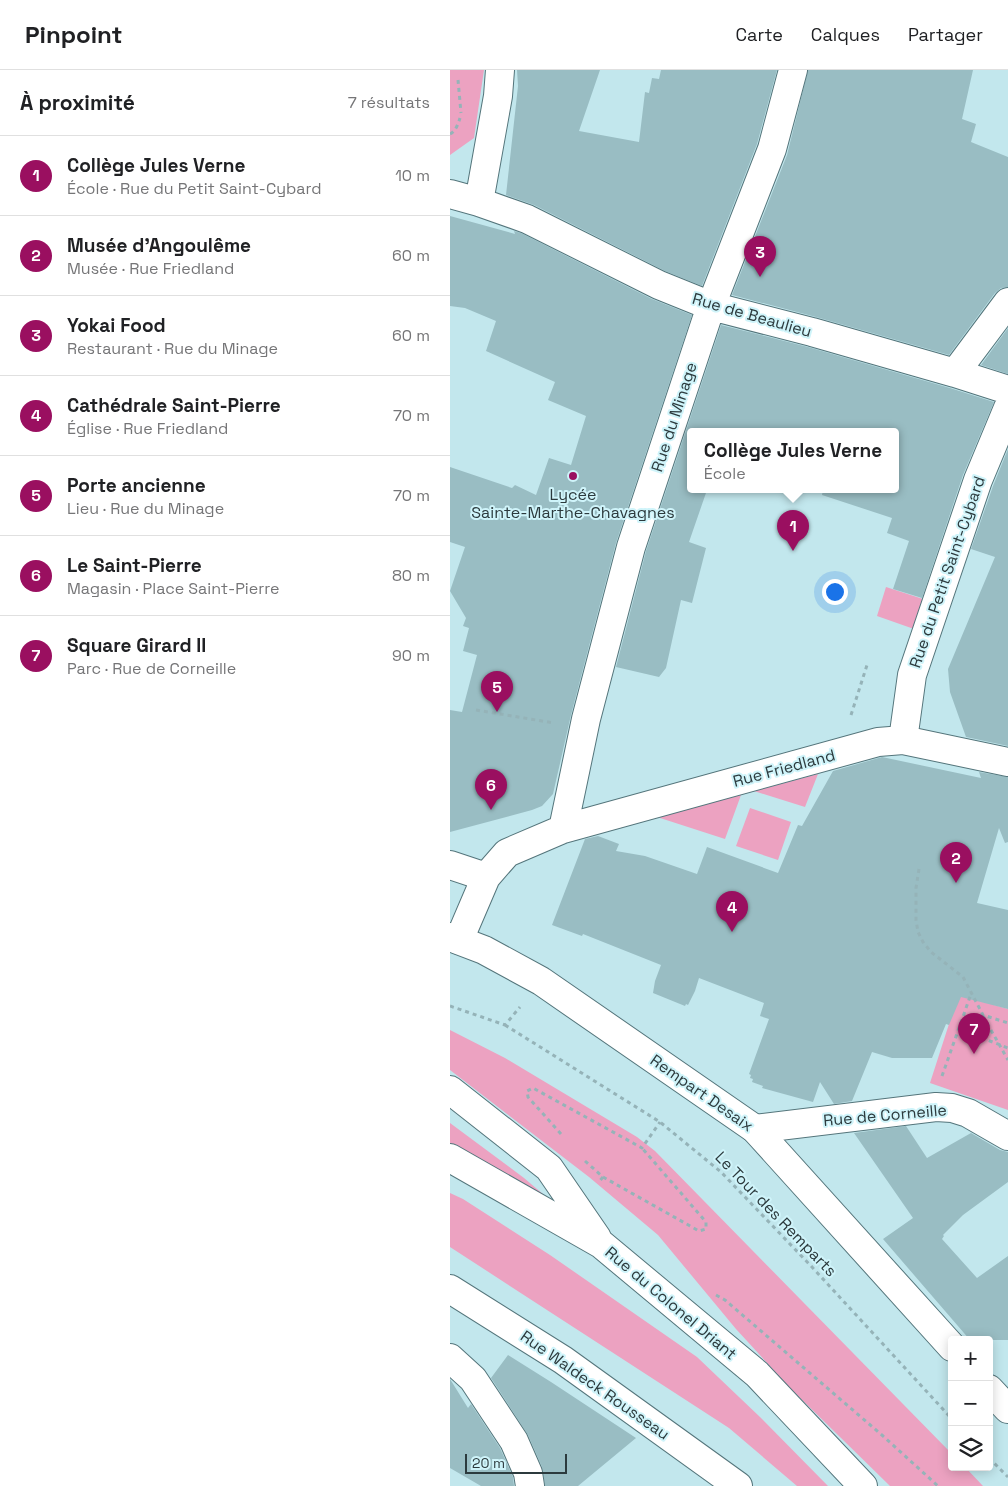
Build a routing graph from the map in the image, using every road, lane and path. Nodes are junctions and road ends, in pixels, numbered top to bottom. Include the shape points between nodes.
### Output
1 (500, 70) edge
2 (793, 70) edge
3 (458, 80) dead end
4 (461, 114) dead end
5 (450, 194) edge
6 (480, 202) junction
7 (1008, 302) edge
8 (711, 306) junction
9 (955, 373) junction
10 (1008, 390) edge
11 (1008, 408) edge
12 (868, 662) dead end
13 (476, 710) dead end
14 (851, 715) dead end
15 (584, 728) junction
16 (903, 740) junction
17 (1008, 762) edge
18 (563, 828) junction
19 (450, 865) edge
20 (919, 869) dead end
21 (486, 877) junction
22 (454, 938) edge
23 (541, 981) junction
24 (971, 994) junction
25 (450, 1006) edge
26 (983, 1015) junction
27 (1008, 1024) edge
28 (505, 1025) junction
29 (958, 1029) junction
30 (999, 1045) junction
31 (1008, 1048) edge
32 (1008, 1060) edge
33 (942, 1078) dead end
34 (450, 1090) edge
35 (660, 1122) junction
36 (756, 1129) junction
37 (1008, 1136) edge
38 (566, 1140) dead end
39 (642, 1148) junction
40 (450, 1158) edge
41 (585, 1161) dead end
42 (603, 1177) junction
43 (579, 1211) junction
44 (601, 1244) junction
45 (450, 1289) edge
46 (948, 1343) edge
47 (450, 1358) edge
48 (993, 1393) edge
49 (1008, 1410) edge
50 (948, 1415) edge
51 (993, 1462) edge
52 (1008, 1477) edge
53 (530, 1486) edge
54 (738, 1486) edge
55 (863, 1486) edge

1 - 6 street
2 - 8 street, Rue du Minage via 772,149
3 - 4 path
5 - 6 street, Rue de Beaulieu
6 - 8 street, Rue de Beaulieu via 527,219
7 - 9 street
8 - 9 street, Rue de Beaulieu
8 - 15 street, Rue du Minage via 631,547
9 - 10 street, Rue de Beaulieu
11 - 16 street, Rue du Petit Saint-Cybard via 978,480 912,675
12 - 14 path
13 - 15 path
15 - 18 street, Rue du Minage
16 - 17 street, Rue Friedland
16 - 18 street, Rue Friedland via 878,742
18 - 21 street, Rue Friedland via 507,853
19 - 21 street
20 - 24 path via 916,888 918,932 931,952 963,977
21 - 22 street, Rue Friedland
22 - 23 street, Rempart Desaix via 484,950
23 - 28 path
23 - 36 street, Rempart Desaix
24 - 26 path
24 - 29 path
25 - 28 path, Le Tour des Remparts
26 - 27 path
26 - 30 path
28 - 35 path, Le Tour des Remparts
29 - 30 path
29 - 33 path
30 - 31 path
30 - 32 path
34 - 43 street via 549,1168
35 - 39 path
35 - 50 path, Le Tour des Remparts via 721,1172
36 - 37 street, Rue de Corneille via 936,1107 968,1113
36 - 46 street, Rempart Desaix
38 - 39 path via 528,1097 527,1090 533,1088
39 - 42 path via 706,1222 706,1229 698,1231
40 - 44 street, Rue du Colonel Driant
41 - 42 path
42 - 43 path
43 - 44 street
44 - 55 street, Rue du Colonel Driant via 757,1374
45 - 54 street, Rue Waldeck Rousseau via 563,1360
47 - 53 street via 474,1379 514,1441
48 - 49 street
51 - 52 path

